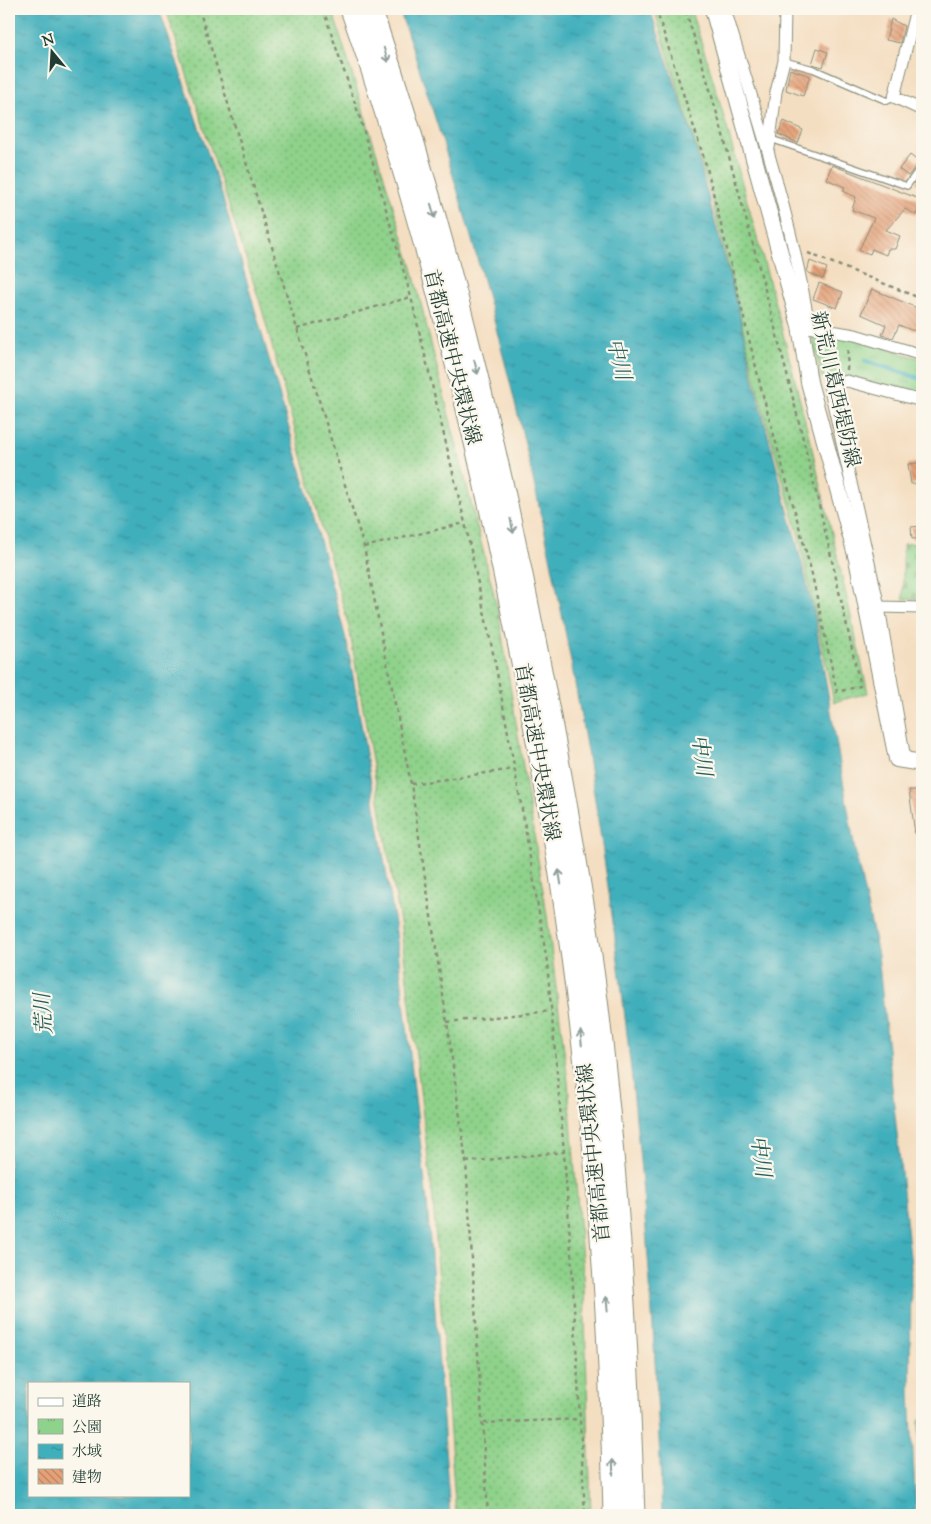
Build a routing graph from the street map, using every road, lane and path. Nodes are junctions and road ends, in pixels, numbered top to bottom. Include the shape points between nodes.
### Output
1 (199, 9) edge
2 (323, 9) edge
3 (351, 9) edge
4 (371, 9) edge
5 (656, 9) edge
6 (685, 9) edge
7 (713, 9) edge
8 (725, 9) edge
9 (786, 9) edge
10 (916, 9) edge
11 (917, 32) edge
12 (784, 61) junction
13 (894, 97) junction
14 (922, 110) edge
15 (770, 143) junction
16 (922, 165) edge
17 (795, 248) junction
18 (922, 295) edge
19 (410, 297) junction
20 (805, 326) junction
21 (297, 329) junction
22 (849, 334) junction
23 (922, 355) edge
24 (847, 381) junction
25 (922, 401) edge
26 (465, 523) junction
27 (856, 532) junction
28 (364, 547) junction
29 (879, 608) junction
30 (922, 608) edge
31 (905, 761) junction
32 (922, 763) edge
33 (514, 768) junction
34 (411, 784) junction
35 (551, 1011) junction
36 (447, 1022) junction
37 (564, 1152) junction
38 (466, 1162) junction
39 (580, 1419) junction
40 (484, 1423) junction
41 (488, 1515) edge
42 (585, 1515) edge
43 (614, 1515) edge
44 (634, 1515) edge

1 - 21 path
2 - 19 path via 360,118
43 -> 3 highway, 首都高速中央環状線 via 608,1313 598,1202 578,1005 547,796 507,586 460,378 428,256
4 -> 44 highway, 首都高速中央環状線 via 420,166 478,374 524,581 564,789 597,1001 615,1178
5 - 6 path via 707,168 838,692 860,686 832,555 772,313 706,72
7 - 20 main road, 新荒川葛西堤防線
8 - 15 street
9 - 12 street
10 - 11 street
11 - 13 street
12 - 13 lane via 814,69 887,101
12 - 15 street via 776,92
13 - 14 street
15 - 16 lane via 907,186
15 - 17 street
17 - 18 path via 917,297
17 - 20 street
19 - 21 path
19 - 26 path
20 - 22 street
20 - 27 main road, 新荒川葛西堤防線 via 810,382
21 - 28 path
22 - 23 street
22 - 24 path
24 - 25 street
24 - 27 street via 829,385
26 - 28 path
26 - 33 path
27 - 29 street
27 - 31 main road, 新荒川葛西堤防線 via 897,759
28 - 34 path
29 - 30 street
29 - 31 street
31 - 32 main road
33 - 34 path
33 - 35 path via 547,962
34 - 36 path
35 - 36 path
35 - 37 path
36 - 38 path
37 - 38 path
37 - 39 path
38 - 40 path
39 - 40 path
39 - 42 path
40 - 41 path

